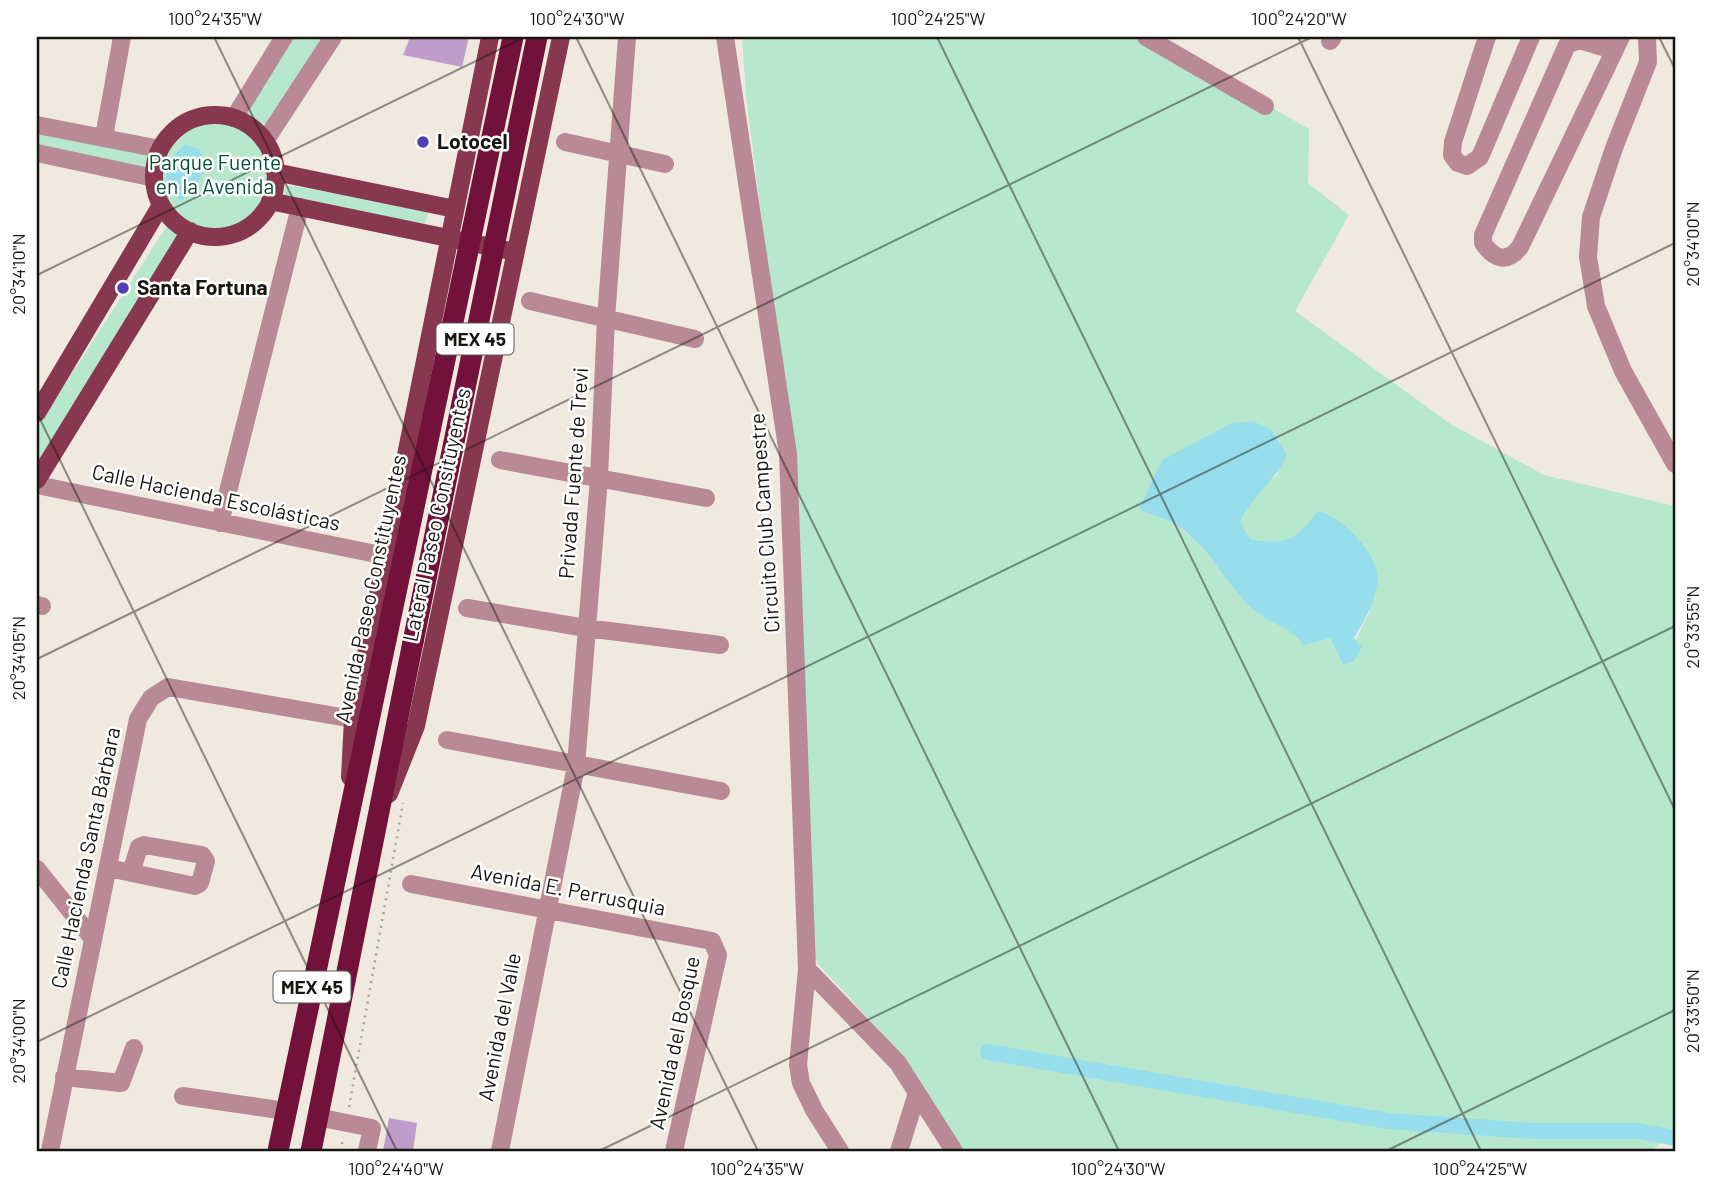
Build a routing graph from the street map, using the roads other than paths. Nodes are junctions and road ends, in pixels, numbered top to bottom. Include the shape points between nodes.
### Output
1 (122, 37) edge
2 (284, 37) edge
3 (333, 37) edge
4 (490, 37) edge
5 (513, 37) edge
6 (537, 37) edge
7 (561, 37) edge
8 (627, 37) edge
9 (725, 37) edge
10 (1146, 37) edge
11 (1487, 37) edge
12 (1531, 37) edge
13 (1621, 37) edge
14 (1647, 37) edge
15 (1608, 48) edge
16 (1265, 106) dead end
17 (234, 118) junction
18 (37, 125) edge
19 (104, 137) junction
20 (265, 141) junction
21 (565, 142) dead end
22 (160, 149) junction
23 (619, 152) junction
24 (37, 153) edge
25 (665, 164) dead end
26 (275, 172) junction
27 (154, 178) junction
28 (270, 201) junction
29 (162, 205) junction
30 (300, 208) junction
31 (455, 209) junction
32 (190, 231) junction
33 (449, 238) junction
34 (516, 252) junction
35 (530, 301) dead end
36 (606, 319) junction
37 (695, 339) dead end
38 (37, 413) edge
39 (500, 460) dead end
40 (1675, 464) edge
41 (598, 478) junction
42 (37, 482) edge
43 (706, 498) dead end
44 (220, 523) junction
45 (386, 556) junction
46 (467, 608) dead end
47 (586, 628) junction
48 (720, 645) dead end
49 (353, 719) junction
50 (447, 740) dead end
51 (576, 766) junction
52 (721, 791) dead end
53 (347, 823) junction
54 (374, 832) junction
55 (108, 868) junction
56 (37, 869) edge
57 (131, 873) dead end
58 (411, 884) dead end
59 (43, 890) edge
60 (545, 910) junction
61 (93, 939) junction
62 (716, 945) joint
63 (807, 969) junction
64 (134, 1048) dead end
65 (64, 1077) junction
66 (917, 1093) junction
67 (183, 1096) dead end
68 (286, 1111) junction
69 (317, 1117) junction
70 (50, 1151) edge
71 (278, 1151) edge
72 (311, 1151) edge
73 (367, 1151) edge
74 (500, 1151) edge
75 (674, 1151) edge
76 (840, 1151) edge
77 (899, 1151) edge
78 (954, 1151) edge

1 - 19 street
2 - 17 street
3 - 20 street
4 - 31 main road, Lateral Paseo Consituyentes
5 - 53 highway, Avenida Paseo Constituyentes / MEX 45, bridge
6 - 54 highway, MEX 45, bridge
7 - 34 main road, Lateral Paseo Consituyentes
8 - 23 street, Privada Fuente de Trevi
9 - 63 street, Circuito Club Campestre via 788,454
10 - 16 street
11 - 12 street via 1453,142 1452,155 1467,166 1480,157
13 - 15 street
14 - 40 street via 1648,62 1591,217 1588,257 1596,306 1619,360
15 - 15 street via 1520,247 1507,259 1489,251 1483,235 1567,45 1579,40
17 - 20 main road
17 - 22 main road via 193,119 175,130
18 - 19 street
19 - 22 street
20 - 26 main road
21 - 23 street
22 - 27 main road
23 - 25 street
23 - 36 street, Privada Fuente de Trevi
24 - 27 street
26 - 28 main road
26 - 31 main road
27 - 29 main road
28 - 30 main road
28 - 32 main road via 253,222 234,233 212,236
29 - 32 main road via 174,221
29 - 38 main road
30 - 33 main road
30 - 44 street
31 - 33 main road, Lateral Paseo Consituyentes
32 - 42 main road
33 - 34 main road
33 - 45 main road, Lateral Paseo Consituyentes
34 - 54 main road, Lateral Paseo Consituyentes via 416,726
35 - 36 street
36 - 37 street
36 - 41 street, Privada Fuente de Trevi
39 - 41 street
41 - 43 street
41 - 47 street, Privada Fuente de Trevi
42 - 44 street, Calle Hacienda Escolásticas
44 - 45 street, Calle Hacienda Escolásticas
45 - 49 main road, Lateral Paseo Consituyentes
46 - 47 street
47 - 48 street
47 - 51 street, Privada Fuente de Trevi
49 - 53 main road, Lateral Paseo Consituyentes
49 - 55 street, Calle Hacienda Santa Bárbara via 168,687 151,698 138,719
50 - 51 street
51 - 52 street
51 - 60 street, Privada Fuente de Trevi
53 - 68 highway, Avenida Paseo Constituyentes / MEX 45
54 - 69 highway, MEX 45
55 - 57 street
55 - 61 street, Calle Hacienda Santa Bárbara
56 - 59 street
58 - 60 street, Avenida E. Perrusquia
59 - 61 street
60 - 62 street, Avenida E. Perrusquia via 709,939
60 - 74 street, Avenida del Valle
61 - 65 street, Calle Hacienda Santa Bárbara
62 - 75 street, Avenida del Bosque via 719,955
63 - 66 street via 898,1063
63 - 76 street, Circuito Club Campestre via 798,1065 801,1083
64 - 65 street via 121,1083
65 - 70 street, Calle Hacienda Santa Bárbara
66 - 77 street
66 - 78 street
67 - 68 street
68 - 71 highway, Avenida Paseo Constituyentes / MEX 45
69 - 72 highway, MEX 45
69 - 73 street via 372,1128

